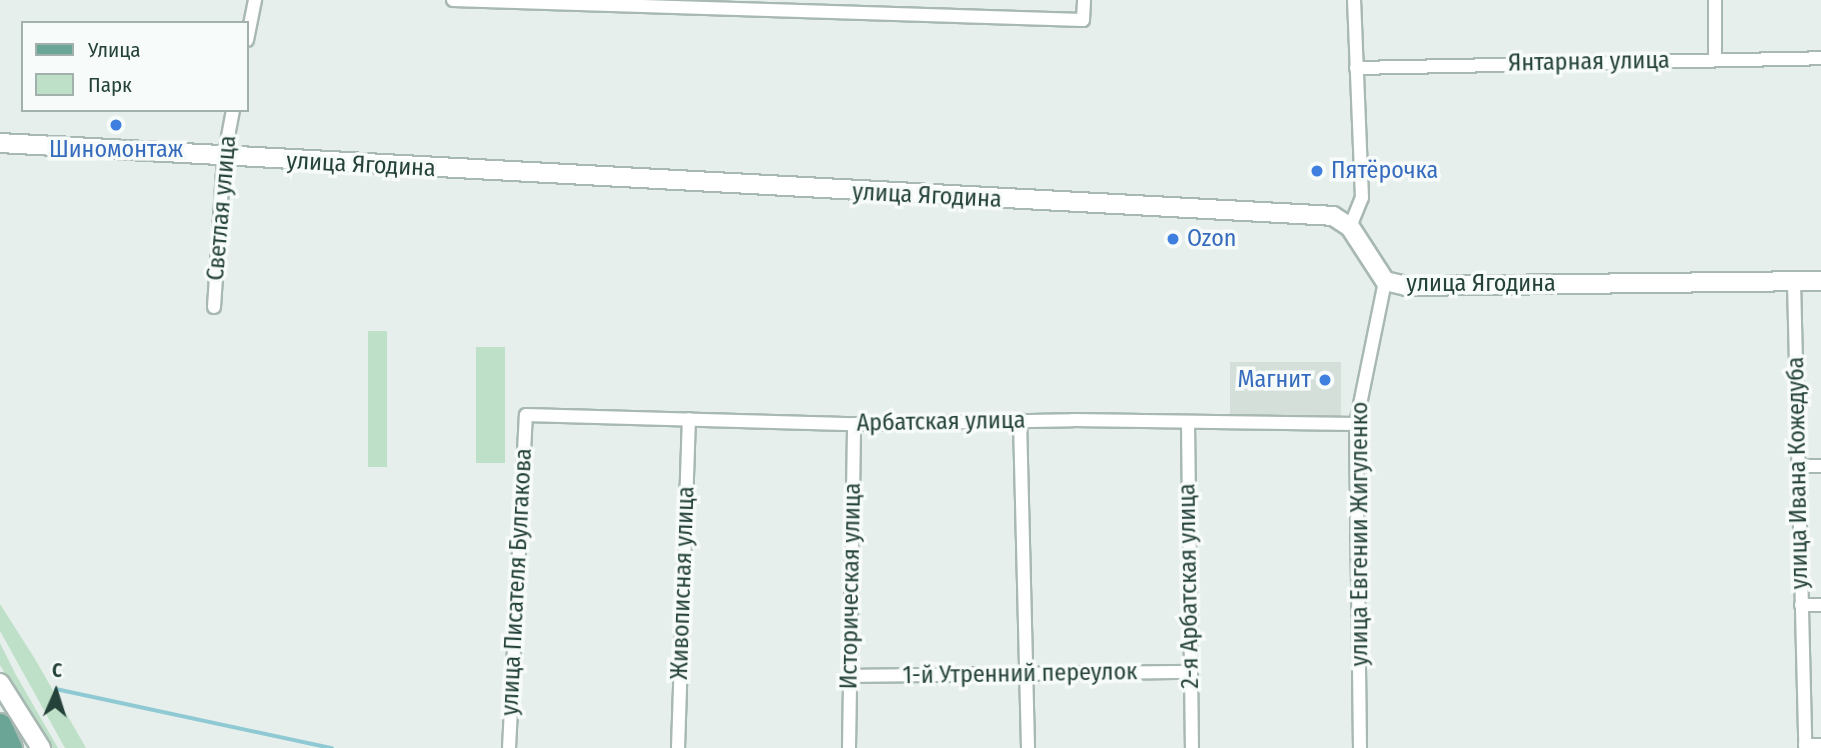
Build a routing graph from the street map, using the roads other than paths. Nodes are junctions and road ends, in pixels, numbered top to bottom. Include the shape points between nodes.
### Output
1 (255, 0) edge
2 (453, 0) edge
3 (1084, 0) edge
4 (1354, 0) edge
5 (1714, 0) edge
6 (743, 3) edge
7 (248, 35) edge
8 (1821, 58) edge
9 (1715, 59) junction
10 (1356, 68) junction
11 (233, 112) edge
12 (0, 143) edge
13 (224, 158) junction
14 (1350, 227) junction
15 (1385, 281) junction
16 (1821, 281) edge
17 (1794, 282) junction
18 (214, 307) dead end
19 (526, 415) joint
20 (689, 419) junction
21 (1020, 420) junction
22 (854, 424) junction
23 (1188, 424) junction
24 (1356, 424) junction
25 (1800, 466) junction
26 (1821, 466) edge
27 (1801, 605) junction
28 (1821, 605) edge
29 (1190, 672) junction
30 (1027, 674) junction
31 (850, 676) junction
32 (0, 684) edge
33 (0, 724) edge
34 (1821, 745) edge
35 (1805, 746) edge
36 (11, 748) edge
37 (41, 748) edge
38 (509, 748) edge
39 (678, 748) edge
40 (849, 748) edge
41 (1028, 748) edge
42 (1192, 748) edge
43 (1360, 748) edge

1 - 7 street
2 - 6 street
3 - 6 street via 1083,20
4 - 10 street
5 - 9 street
8 - 9 street, Янтарная улица
9 - 10 street, Янтарная улица
10 - 14 street via 1362,198
11 - 13 street, Светлая улица
12 - 13 street, улица Ягодина
13 - 14 street, улица Ягодина via 1334,216
13 - 18 street, Светлая улица
14 - 15 street, улица Ягодина
15 - 17 street, улица Ягодина via 1406,286
15 - 24 street, улица Евгении Жигуленко
16 - 17 street, улица Ягодина
17 - 25 street, улица Ивана Кожедуба
19 - 20 street, Арбатская улица
19 - 38 street, улица Писателя Булгакова
20 - 22 street, Арбатская улица
20 - 39 street, Живописная улица
21 - 22 street, Арбатская улица
21 - 23 street, Арбатская улица
21 - 30 street
22 - 31 street, Историческая улица
23 - 24 street, Арбатская улица
23 - 29 street, 2-я Арбатская улица
24 - 43 street, улица Евгении Жигуленко
25 - 26 street
25 - 27 street, улица Ивана Кожедуба
27 - 28 street
27 - 35 street, улица Ивана Кожедуба
29 - 30 street, 1-й Утренний переулок
29 - 42 street, 2-я Арбатская улица
30 - 31 street, 1-й Утренний переулок
30 - 41 street
31 - 40 street, Историческая улица
32 - 37 street
33 - 36 main road
34 - 35 street

